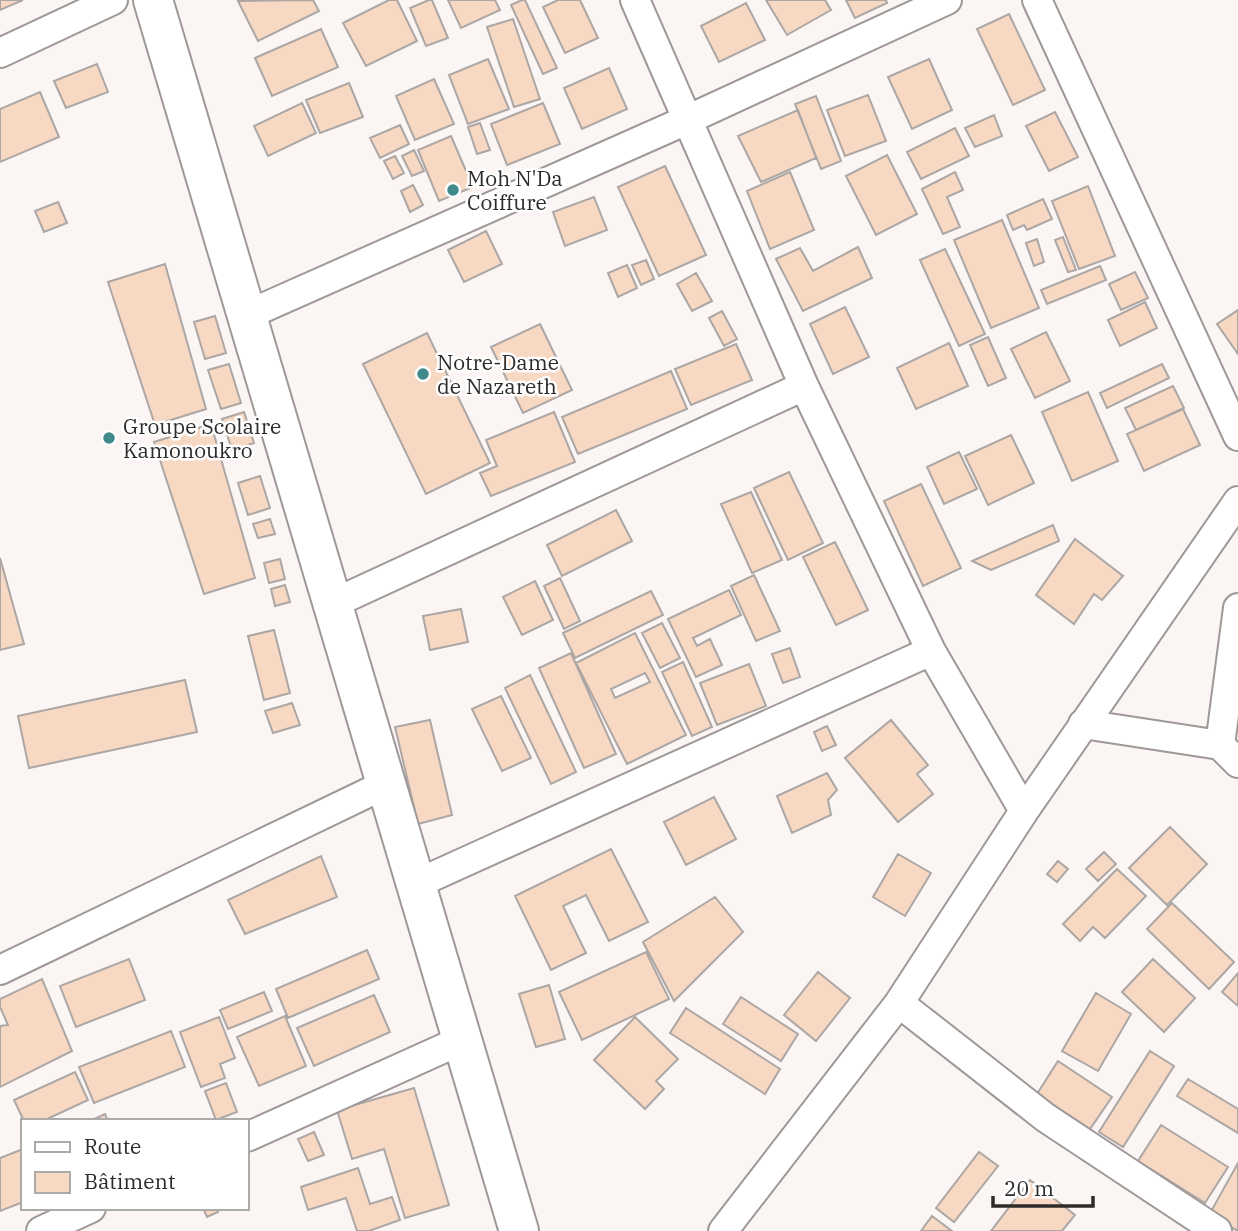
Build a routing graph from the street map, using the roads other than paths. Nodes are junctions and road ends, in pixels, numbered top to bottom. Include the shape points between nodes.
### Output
1 (113, 0) edge
2 (153, 0) edge
3 (635, 0) edge
4 (947, 0) edge
5 (1037, 0) edge
6 (0, 53) edge
7 (689, 119) junction
8 (247, 315) junction
9 (804, 386) junction
10 (1238, 436) edge
11 (1238, 501) edge
12 (332, 604) junction
13 (1238, 608) edge
14 (931, 651) junction
15 (1083, 724) junction
16 (1229, 754) edge
17 (386, 784) junction
18 (1024, 811) junction
19 (416, 884) junction
20 (0, 970) edge
21 (899, 1003) junction
22 (462, 1040) junction
23 (248, 1137) edge
24 (87, 1210) edge
25 (41, 1231) edge
26 (519, 1231) edge
27 (723, 1231) edge
28 (1217, 1231) edge

1 - 6 street
2 - 8 main road
3 - 7 street
4 - 7 street
5 - 10 street
7 - 8 street
7 - 9 street
8 - 12 main road
9 - 12 street
9 - 14 street
11 - 15 street
12 - 17 main road
13 - 16 street
14 - 18 street
14 - 19 street
15 - 16 street
15 - 18 street
17 - 19 main road
17 - 20 street
18 - 21 street
19 - 22 main road
21 - 27 street
21 - 28 street via 1046,1118
22 - 23 street
22 - 26 main road
24 - 25 street

